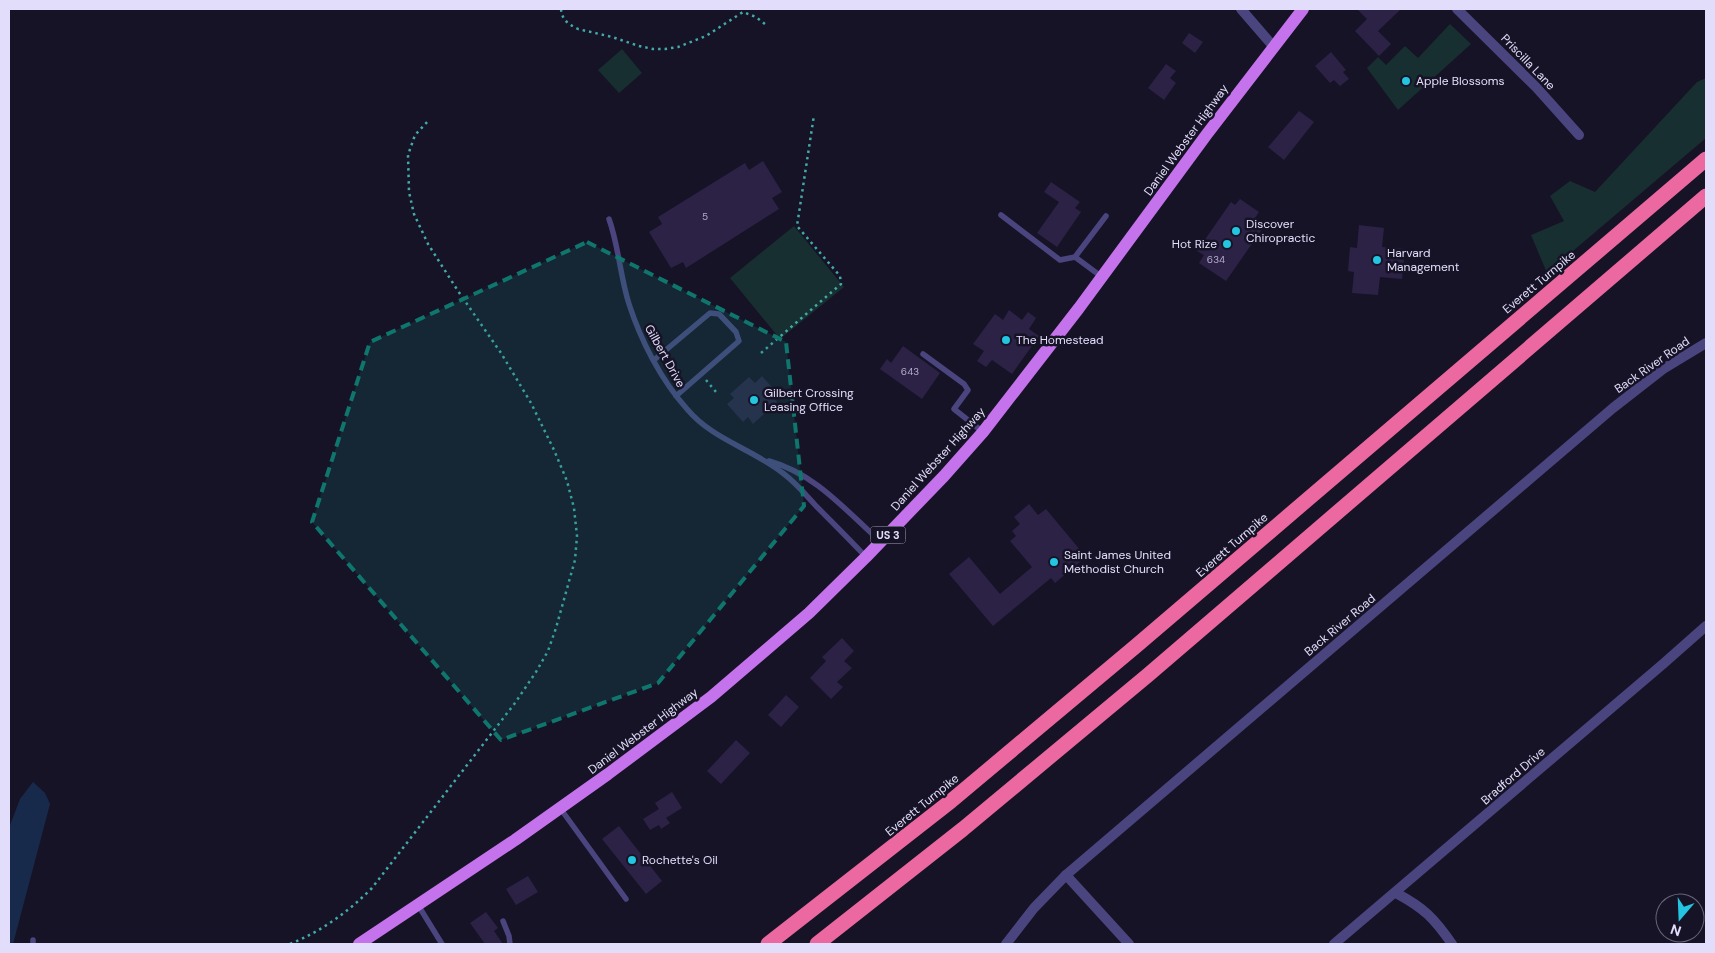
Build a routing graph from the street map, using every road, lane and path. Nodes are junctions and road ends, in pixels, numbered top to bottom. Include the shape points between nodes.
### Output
1 (561, 9) edge
2 (1241, 9) edge
3 (1303, 9) edge
4 (1457, 9) edge
5 (765, 24) dead end
6 (1273, 46) junction
7 (814, 116) dead end
8 (429, 120) dead end
9 (1579, 135) dead end
10 (1706, 159) edge
11 (1706, 196) edge
12 (1001, 215) dead end
13 (1106, 216) dead end
14 (609, 219) dead end
15 (1075, 257) junction
16 (1102, 277) junction
17 (1706, 343) edge
18 (761, 353) dead end
19 (923, 354) dead end
20 (654, 360) junction
21 (706, 380) dead end
22 (716, 392) dead end
23 (676, 396) junction
24 (983, 432) junction
25 (764, 460) junction
26 (882, 542) junction
27 (866, 557) junction
28 (1706, 626) edge
29 (560, 808) junction
30 (1066, 875) junction
31 (1396, 893) junction
32 (626, 899) dead end
33 (418, 906) junction
34 (503, 921) dead end
35 (290, 944) edge
36 (359, 944) edge
37 (442, 944) edge
38 (510, 944) edge
39 (768, 944) edge
40 (817, 944) edge
41 (1006, 944) edge
42 (1129, 944) edge
43 (1334, 944) edge
44 (1452, 944) edge

1 - 5 path via 561,16 578,29 654,49 688,44 743,12
2 - 6 street
3 - 6 main road, Daniel Webster Highway / US 3
4 - 9 street, Priscilla Lane
6 - 16 main road, Daniel Webster Highway / US 3
7 - 18 path via 798,226 842,280
8 - 35 path via 415,135 408,155 408,192 414,214 428,244 516,377 554,450 574,508 575,560 548,651 515,703 372,888 336,920
10 - 39 highway, Everett Turnpike via 951,801
11 - 40 highway via 1148,675 963,829
12 - 15 lane via 1060,260
13 - 15 lane
14 - 20 lane, Gilbert Drive via 629,303
15 - 16 lane
16 - 24 main road, Daniel Webster Highway / US 3
17 - 30 street, Back River Road via 1663,369 1613,408
19 - 24 lane via 964,384 968,390 954,409
20 - 23 lane, Gilbert Drive
20 - 23 lane via 710,313 719,314 736,332 739,341
21 - 22 path
23 - 25 lane, Gilbert Drive via 713,433
24 - 26 main road, Daniel Webster Highway / US 3
25 - 26 lane, Gilbert Drive via 806,477
25 - 27 lane, Gilbert Drive via 800,488
26 - 27 main road, Daniel Webster Highway / US 3
27 - 29 main road, Daniel Webster Highway / US 3 via 789,631 711,697
28 - 31 street, Bradford Drive
29 - 32 lane
29 - 33 main road, Daniel Webster Highway / US 3
30 - 41 street, Back River Road
30 - 42 street
31 - 43 street, Bradford Drive
31 - 44 street via 1417,904
33 - 36 main road, Daniel Webster Highway / US 3
33 - 37 lane
34 - 38 lane

